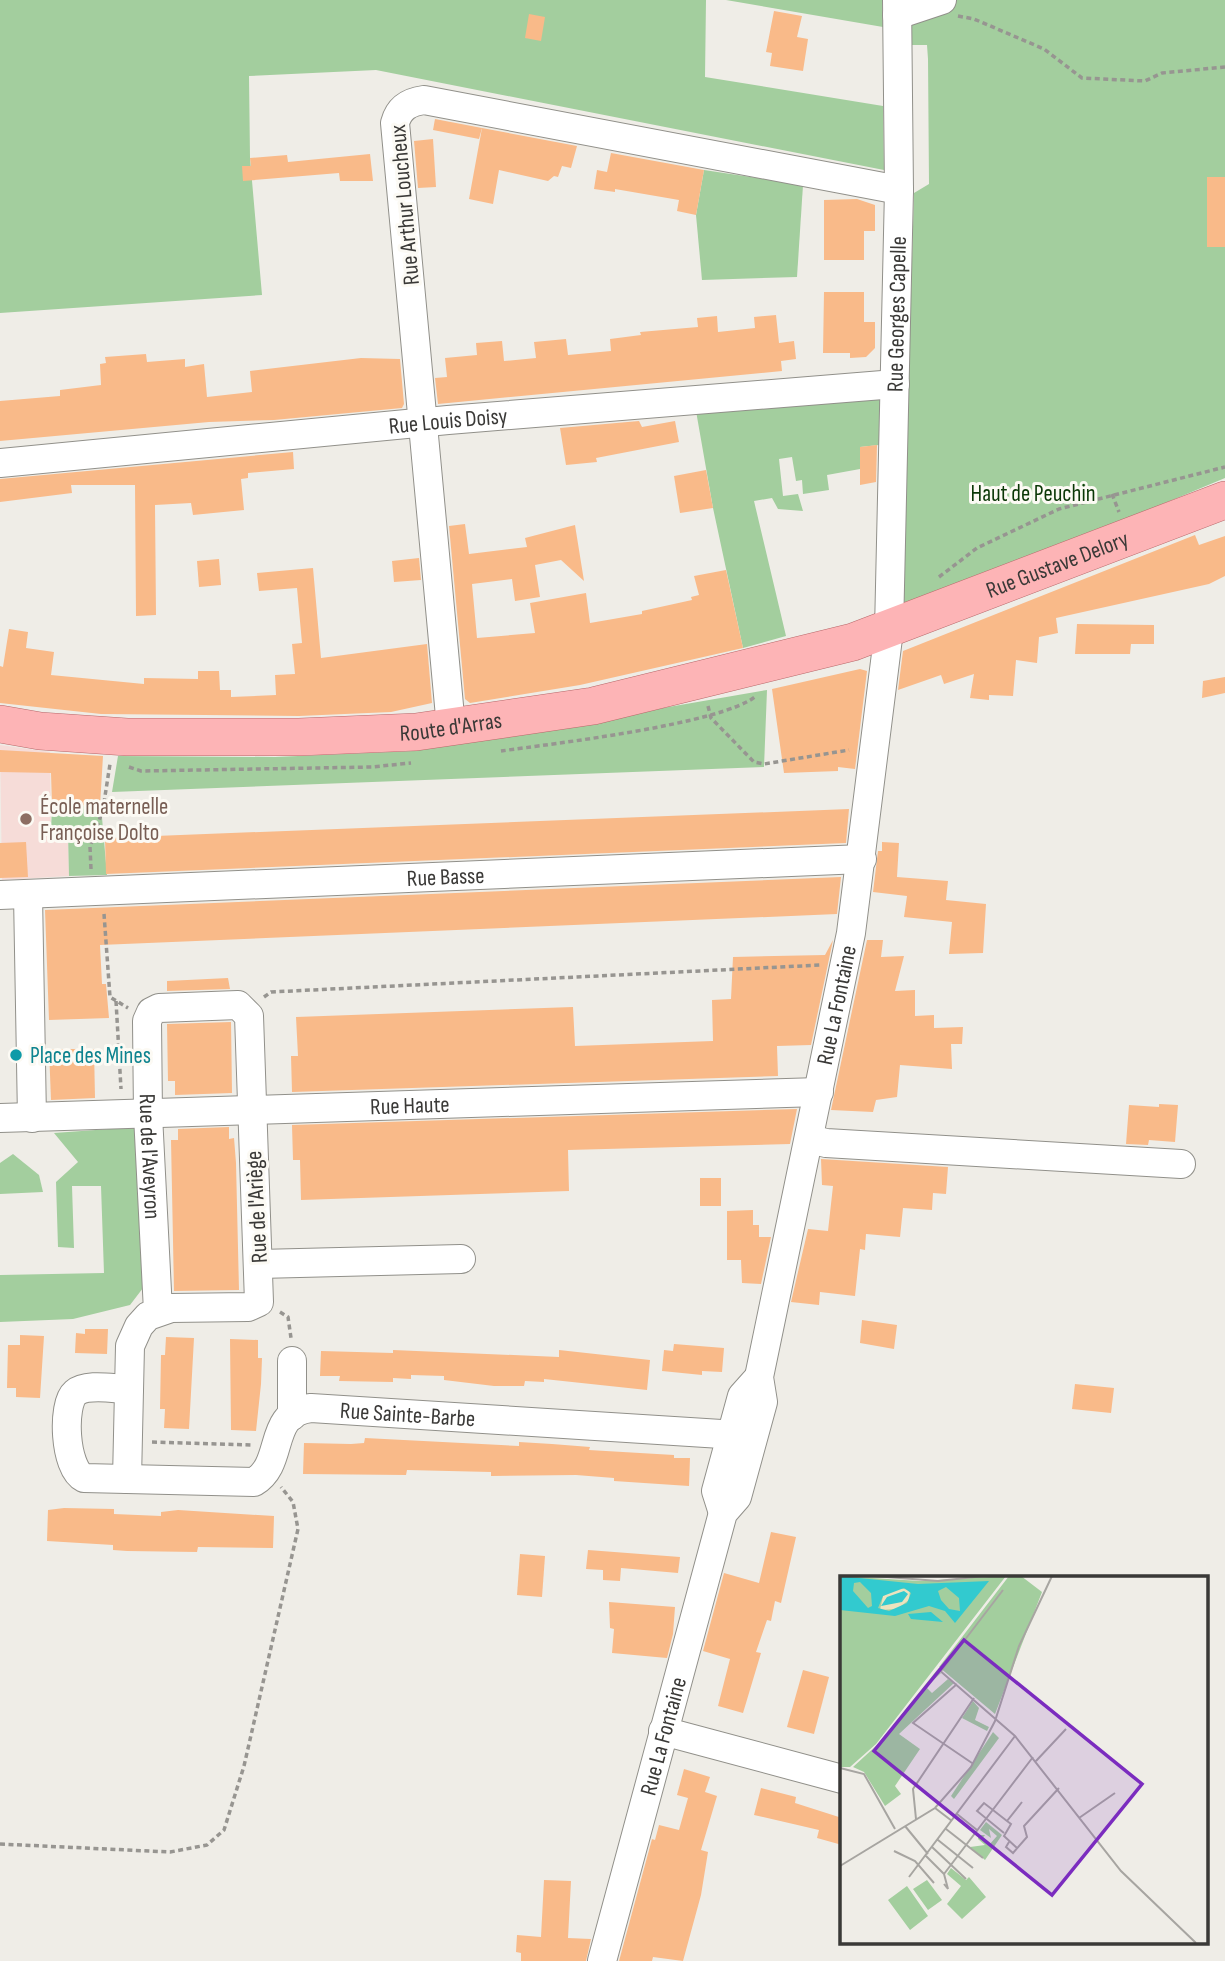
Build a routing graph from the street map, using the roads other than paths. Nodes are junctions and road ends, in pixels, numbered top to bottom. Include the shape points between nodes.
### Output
1 (947, 7) edge
2 (897, 8) edge
3 (899, 190) junction
4 (895, 384) junction
5 (424, 423) junction
6 (0, 463) edge
7 (1225, 500) edge
8 (889, 630) junction
9 (0, 724) edge
10 (452, 727) junction
11 (862, 859) junction
12 (0, 895) edge
13 (28, 895) junction
14 (244, 1009) joint
15 (819, 1092) junction
16 (251, 1110) junction
17 (135, 1115) junction
18 (0, 1118) edge
19 (32, 1118) junction
20 (809, 1139) junction
21 (1181, 1164) dead end
22 (461, 1259) dead end
23 (259, 1264) junction
24 (158, 1311) junction
25 (292, 1361) road end
26 (129, 1389) junction
27 (292, 1416) junction
28 (743, 1435) junction
29 (127, 1479) junction
30 (663, 1731) junction
31 (840, 1778) edge
32 (602, 1961) edge

1 - 2 street
2 - 3 street, Rue Georges Capelle
3 - 4 street, Rue Georges Capelle
3 - 5 street, Rue Arthur Loucheux via 412,101 397,113 394,123
4 - 5 street, Rue Louis Doisy
4 - 8 street, Rue Georges Capelle
5 - 6 street, Rue Louis Doisy
5 - 10 street, Rue Arthur Loucheux
7 - 8 main road, Rue Gustave Delory
8 - 10 main road, Route d'Arras via 593,706
8 - 11 street, Rue La Fontaine
9 - 10 main road, Route d'Arras via 127,737 299,737
11 - 13 street, Rue Basse
11 - 15 street, Rue La Fontaine
12 - 13 street
13 - 19 street
14 - 16 street, Rue de l'Ariège via 249,1016
14 - 17 street, Rue de l'Aveyron via 238,1004 153,1014
15 - 16 street, Rue Haute
15 - 20 street, Rue La Fontaine
16 - 17 street, Rue Haute
16 - 23 street, Rue de l'Ariège
17 - 19 street, Rue Haute
17 - 24 street, Rue de l'Aveyron
18 - 19 street, Rue Haute
20 - 21 street
20 - 28 street, Rue La Fontaine via 759,1377 742,1396
22 - 23 street
23 - 24 street, Rue de l'Ariège via 257,1304
24 - 26 street via 148,1316 134,1336
25 - 27 street
26 - 29 street
26 - 29 street via 85,1388 76,1392 68,1406 68,1457 76,1474
27 - 28 street, Rue Sainte-Barbe via 311,1408
27 - 29 street via 283,1425 272,1459 254,1482
28 - 30 street, Rue La Fontaine via 737,1497 723,1513
30 - 31 street
30 - 32 street, Rue La Fontaine

